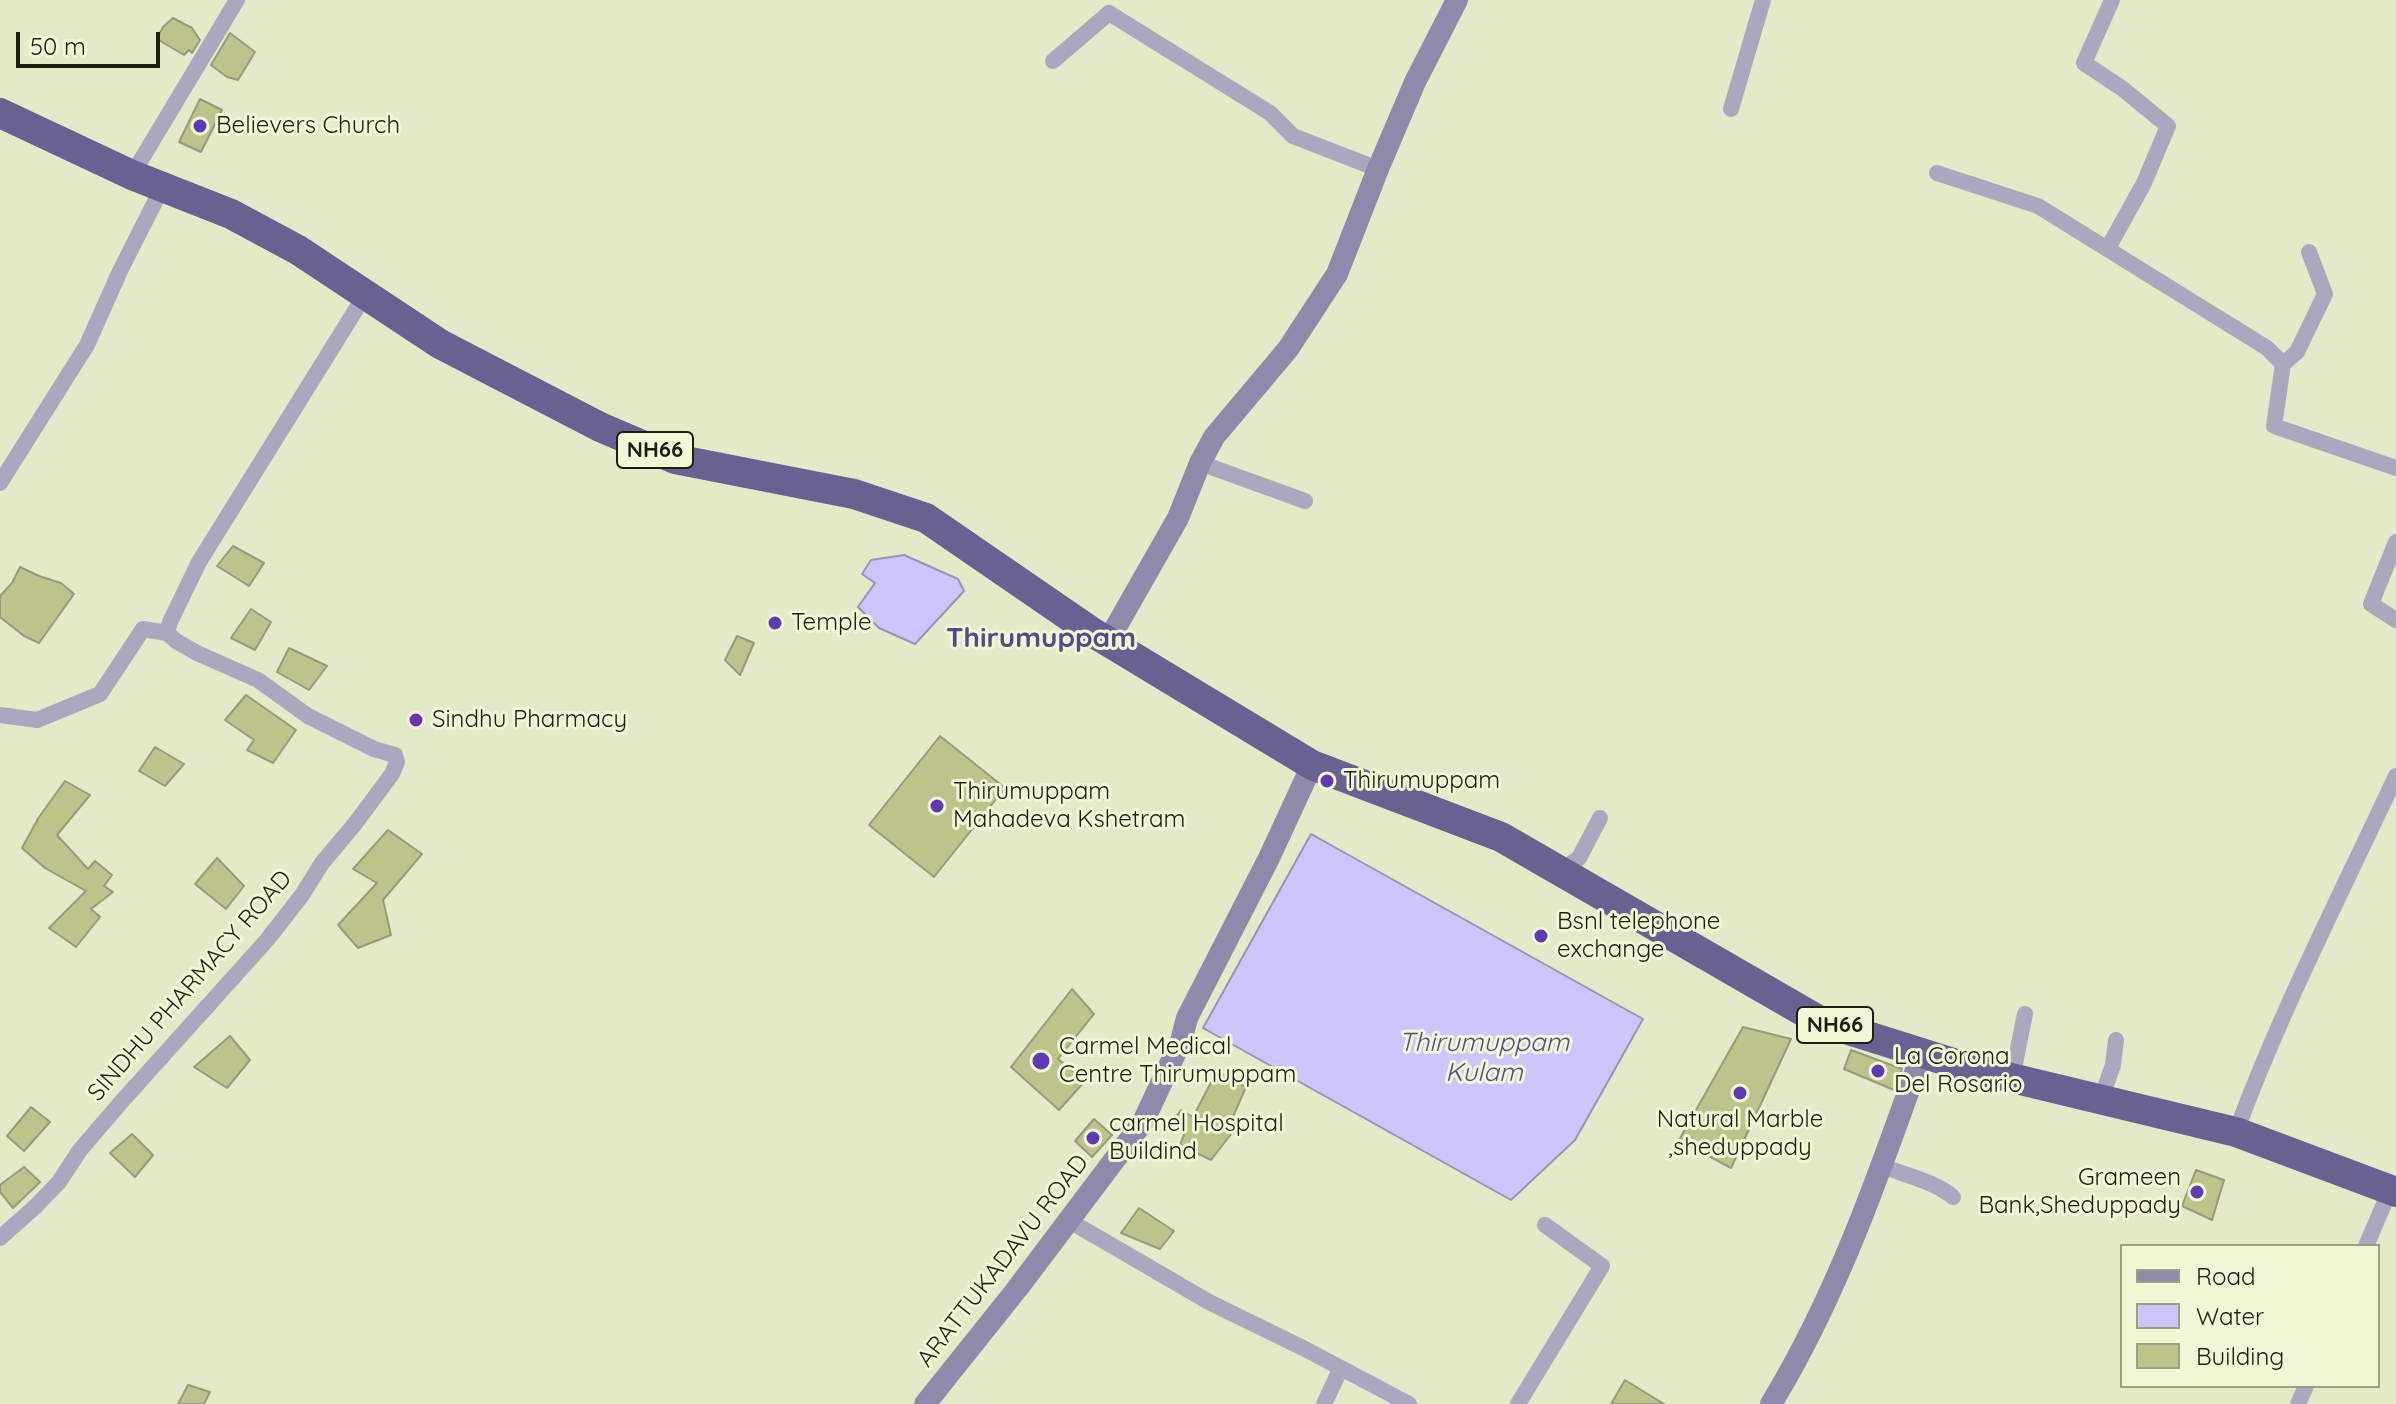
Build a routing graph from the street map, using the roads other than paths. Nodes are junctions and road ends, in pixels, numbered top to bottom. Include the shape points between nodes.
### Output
1 (237, 0) edge
2 (1457, 0) edge
3 (1763, 0) edge
4 (2112, 0) edge
5 (1053, 61) dead end
6 (1731, 109) dead end
7 (0, 113) edge
8 (1378, 169) junction
9 (1937, 173) dead end
10 (132, 175) junction
11 (162, 188) junction
12 (2108, 248) junction
13 (2309, 252) dead end
14 (365, 295) junction
15 (2283, 364) junction
16 (1200, 463) junction
17 (2396, 468) edge
18 (0, 483) edge
19 (1305, 501) dead end
20 (2396, 542) edge
21 (2396, 620) edge
22 (167, 633) junction
23 (1108, 641) junction
24 (0, 715) edge
25 (1312, 765) junction
26 (2396, 776) edge
27 (1600, 818) dead end
28 (1561, 871) junction
29 (2025, 1014) dead end
30 (2116, 1040) dead end
31 (1922, 1053) junction
32 (2012, 1078) junction
33 (2101, 1099) junction
34 (2236, 1132) junction
35 (1883, 1166) junction
36 (2393, 1191) edge
37 (1953, 1197) dead end
38 (1068, 1220) junction
39 (1545, 1225) dead end
40 (0, 1238) edge
41 (2367, 1244) edge
42 (1341, 1368) junction
43 (925, 1404) edge
44 (1324, 1404) edge
45 (1409, 1404) edge
46 (1518, 1404) edge
47 (1771, 1404) edge

1 - 10 street
2 - 8 street
3 - 6 street
4 - 12 street via 2084,63 2168,126
5 - 8 street via 1109,13 1270,113 1293,136
7 - 10 highway, NH66
8 - 16 street via 1337,274 1288,349 1214,437
9 - 12 street via 2038,206
10 - 11 highway, NH66
11 - 14 highway, NH66 via 231,214
11 - 18 street via 87,345
12 - 15 street via 2267,348
13 - 15 street via 2325,294 2297,352
14 - 22 street via 199,562
14 - 23 highway, NH66 via 440,344 600,427 675,459 854,494 926,518
15 - 17 street via 2274,426
16 - 19 street
16 - 23 street via 1178,518
20 - 21 street via 2371,604
22 - 24 street via 143,629 100,694 37,720
22 - 40 street, SINDHU PHARMACY ROAD via 197,653 258,680 308,716 395,755 397,762 267,940 132,1089 59,1182
23 - 25 highway, NH66
25 - 28 highway, NH66 via 1501,837
25 - 38 street, ARATTUKADAVU ROAD via 1187,1018 1143,1122
26 - 34 street via 2345,879
27 - 28 street via 1579,858
28 - 31 highway, NH66 via 1820,1021
29 - 32 street
30 - 33 street
31 - 32 highway, NH66
31 - 35 street
32 - 33 highway, NH66
33 - 34 highway, NH66
34 - 36 highway, NH66
35 - 37 street via 1941,1187
35 - 47 street via 1795,1365
36 - 41 street
38 - 42 street via 1209,1302
38 - 43 street, ARATTUKADAVU ROAD
39 - 46 street via 1602,1266
42 - 44 street
42 - 45 street

